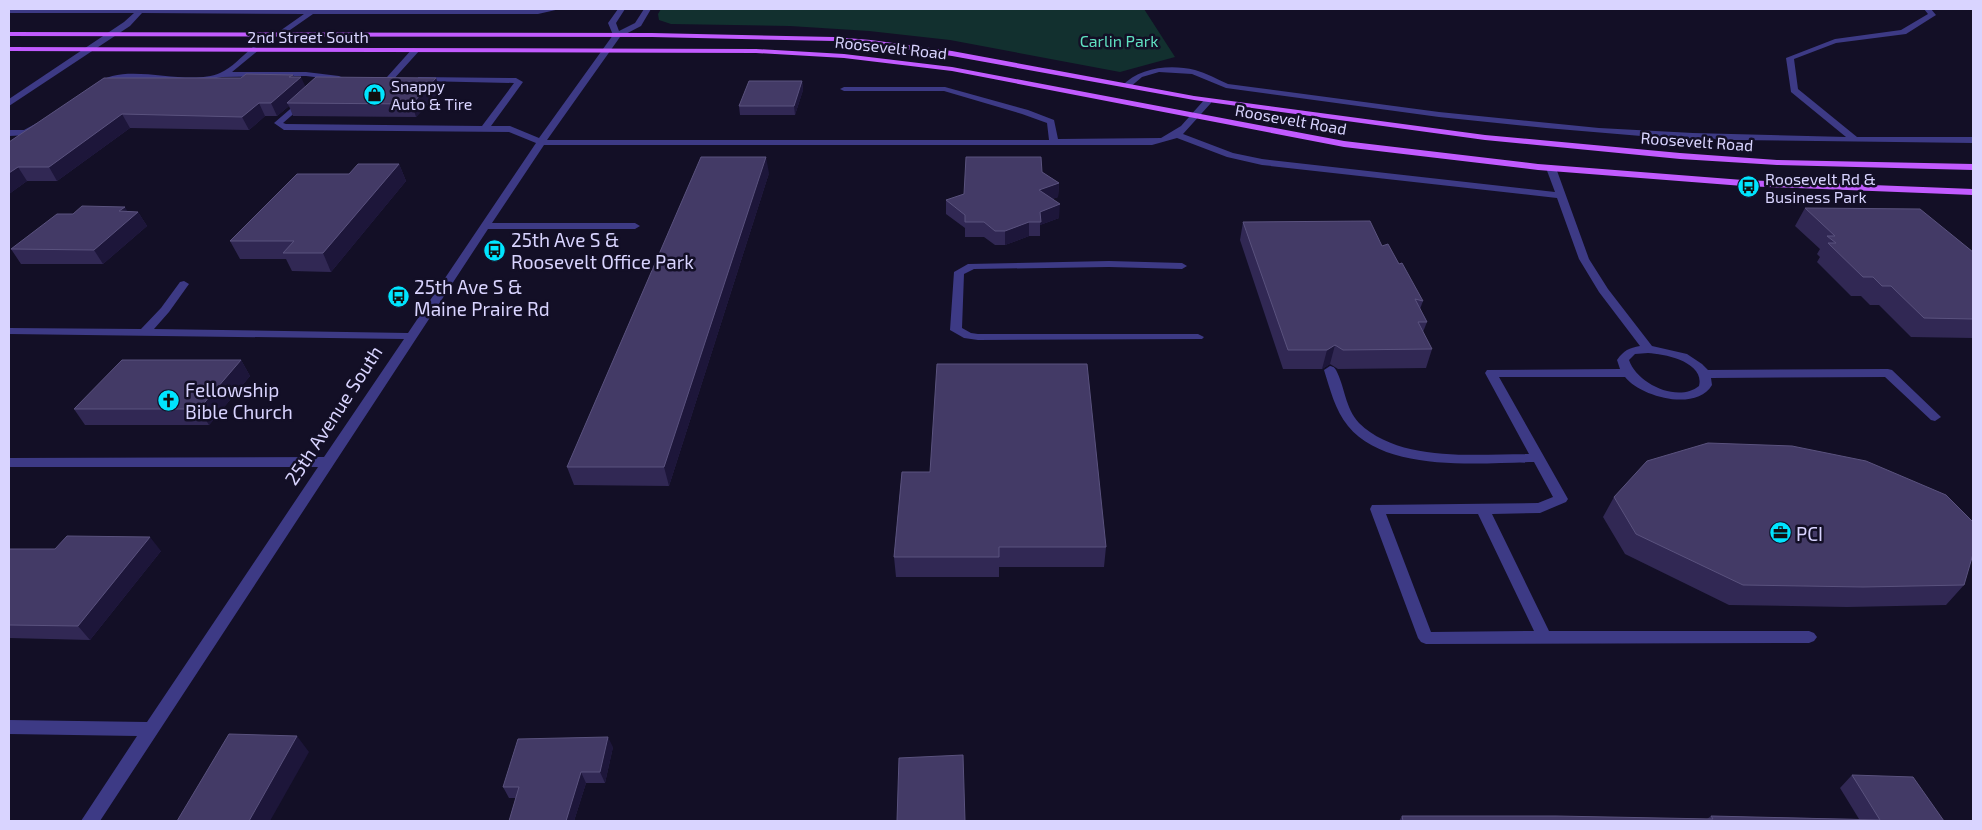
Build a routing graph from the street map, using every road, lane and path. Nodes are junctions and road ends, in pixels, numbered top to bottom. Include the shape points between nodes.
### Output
1 (556, 9) edge
2 (621, 9) edge
3 (648, 9) edge
4 (1927, 9) edge
5 (141, 10) edge
6 (314, 10) edge
7 (9, 11) edge
8 (9, 34) edge
9 (111, 34) junction
10 (280, 35) junction
11 (617, 35) junction
12 (9, 49) edge
13 (88, 49) junction
14 (256, 49) junction
15 (416, 50) junction
16 (606, 51) junction
17 (222, 75) junction
18 (345, 78) edge
19 (362, 78) edge
20 (389, 79) junction
21 (398, 79) edge
22 (408, 79) edge
23 (1126, 86) junction
24 (844, 89) dead end
25 (89, 91) edge
26 (314, 91) edge
27 (1208, 101) junction
28 (9, 103) edge
29 (1195, 116) junction
30 (42, 123) edge
31 (484, 129) junction
32 (9, 133) edge
33 (1178, 135) junction
34 (1855, 140) junction
35 (1973, 140) edge
36 (541, 142) junction
37 (1054, 143) junction
38 (1973, 167) edge
39 (1551, 168) junction
40 (1973, 192) edge
41 (1561, 196) junction
42 (484, 226) junction
43 (635, 226) dead end
44 (1182, 266) dead end
45 (184, 284) dead end
46 (11, 333) edge
47 (144, 333) junction
48 (410, 336) junction
49 (1198, 337) dead end
50 (1648, 348) junction
51 (1330, 370) edge
52 (1627, 373) junction
53 (1704, 374) junction
54 (1935, 417) dead end
55 (1537, 458) junction
56 (9, 462) edge
57 (328, 462) junction
58 (1483, 509) junction
59 (1544, 637) junction
60 (1809, 637) dead end
61 (9, 727) edge
62 (151, 729) junction
63 (90, 821) edge

1 - 6 street via 538,12
2 - 11 street via 612,23
3 - 11 street, 25th Avenue South via 638,24
4 - 34 street via 1932,15 1903,32 1834,42 1790,58 1794,90
5 - 6 street
5 - 7 street
5 - 9 street
6 - 10 street
8 - 9 main road, 2nd Street South
9 - 10 main road, 2nd Street South
9 - 13 street
10 - 11 main road, 2nd Street South
11 - 16 street, 25th Avenue South
11 - 23 main road, Roosevelt Road via 866,42 947,51
12 - 13 main road, 2nd Street South
13 - 14 main road, 2nd Street South
13 - 28 street
14 - 15 main road, 2nd Street South
14 - 17 street
15 - 16 main road, 2nd Street South
15 - 20 street
16 - 29 main road, Roosevelt Road via 756,51 844,56 952,68
16 - 36 street, 25th Avenue South
17 - 18 street via 306,74 324,81
17 - 25 street via 117,78
19 - 20 street
20 - 21 street
22 - 31 street via 519,82
23 - 27 main road, Roosevelt Road
23 - 34 street via 1139,75 1159,70 1193,72 1226,86 1441,116 1653,134
24 - 37 street via 945,89 1051,122
26 - 31 street via 278,123 284,127
27 - 29 street
27 - 38 main road, Roosevelt Road via 1541,145 1737,160
29 - 33 street
29 - 39 main road, Roosevelt Road via 1344,144
30 - 32 street via 26,133
31 - 36 street via 510,129
33 - 37 street via 1144,143
33 - 41 street via 1230,155 1262,162
34 - 35 street
36 - 37 street
36 - 42 street, 25th Avenue South
39 - 40 main road, Roosevelt Road via 1743,183
39 - 41 street
41 - 50 street via 1592,274
42 - 43 street
42 - 48 street, 25th Avenue South
44 - 49 street via 982,264 965,268 959,272 956,330 978,337
45 - 47 street
46 - 47 street
47 - 48 street
48 - 57 street, 25th Avenue South
50 - 52 street via 1626,355 1623,360
50 - 53 street via 1681,356
51 - 55 street via 1347,415 1362,434 1377,444 1436,457
52 - 53 street via 1645,386 1682,396 1693,395 1705,387
52 - 55 street via 1491,373
53 - 54 street via 1888,373
55 - 58 street via 1561,499 1540,508
56 - 57 street
57 - 62 street, 25th Avenue South
58 - 59 street
58 - 59 street via 1377,509 1426,638
59 - 60 street
61 - 62 street
62 - 63 street, 25th Avenue South

